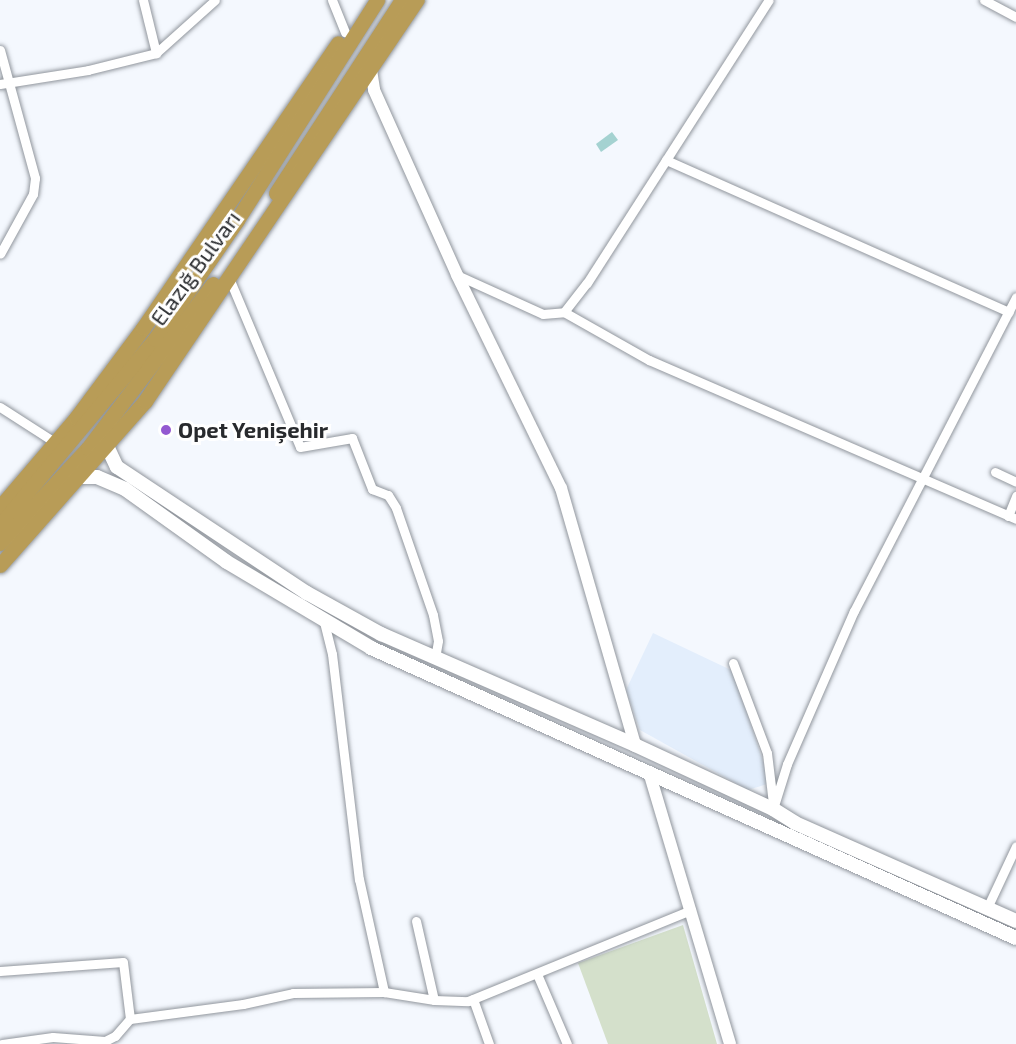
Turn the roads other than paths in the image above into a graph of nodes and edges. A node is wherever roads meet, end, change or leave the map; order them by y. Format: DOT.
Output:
graph roads {
  1 [pos="143,0"];
  2 [pos="215,0"];
  3 [pos="332,0"];
  4 [pos="366,0"];
  5 [pos="377,0"];
  6 [pos="402,0"];
  7 [pos="417,0"];
  8 [pos="769,0"];
  9 [pos="984,0"];
  10 [pos="1016,17"];
  11 [pos="345,32"];
  12 [pos="0,50"];
  13 [pos="156,53"];
  14 [pos="5,84"];
  15 [pos="366,90"];
  16 [pos="666,160"];
  17 [pos="0,254"];
  18 [pos="457,275"];
  19 [pos="229,278"];
  20 [pos="1016,297"];
  21 [pos="564,312"];
  22 [pos="1009,312"];
  23 [pos="0,407"];
  24 [pos="56,443"];
  25 [pos="107,446"];
  26 [pos="995,472"];
  27 [pos="81,477"];
  28 [pos="922,481"];
  29 [pos="1016,482"];
  30 [pos="1016,496"];
  31 [pos="0,507"];
  32 [pos="1012,518"];
  33 [pos="0,525"];
  34 [pos="0,543"];
  35 [pos="0,565"];
  36 [pos="324,622"];
  37 [pos="435,658"];
  38 [pos="733,663"];
  39 [pos="635,745"];
  40 [pos="649,772"];
  41 [pos="773,809"];
  42 [pos="1016,846"];
  43 [pos="987,908"];
  44 [pos="691,910"];
  45 [pos="416,921"];
  46 [pos="1016,921"];
  47 [pos="1016,938"];
  48 [pos="0,971"];
  49 [pos="537,974"];
  50 [pos="384,992"];
  51 [pos="473,999"];
  52 [pos="434,1000"];
  53 [pos="130,1019"];
  54 [pos="21,1043"];
  55 [pos="2,1044"];
  56 [pos="489,1044"];
  57 [pos="567,1044"];
  58 [pos="730,1044"];
  1 -- 13 [label="street"];
  2 -- 13 [label="street"];
  3 -- 11 [label="street"];
  4 -- 11 [label="highway"];
  5 -- 33 [label="highway, Elazığ Bulvarı"];
  6 -- 34 [label="highway, Elazığ Bulvarı"];
  7 -- 15 [label="highway"];
  8 -- 16 [label="street"];
  9 -- 10 [label="street"];
  11 -- 24 [label="highway"];
  12 -- 14 [label="street"];
  13 -- 14 [label="street"];
  14 -- 17 [label="street"];
  15 -- 18 [label="street"];
  15 -- 19 [label="highway"];
  16 -- 21 [label="street"];
  16 -- 22 [label="street"];
  18 -- 21 [label="street"];
  18 -- 39 [label="street"];
  19 -- 25 [label="highway"];
  19 -- 37 [label="street"];
  20 -- 22 [label="street"];
  21 -- 28 [label="street"];
  22 -- 28 [label="street"];
  23 -- 24 [label="street"];
  24 -- 31 [label="highway"];
  25 -- 27 [label="highway"];
  25 -- 37 [label="main road"];
  26 -- 29 [label="street"];
  27 -- 35 [label="highway"];
  27 -- 36 [label="main road"];
  28 -- 32 [label="street"];
  28 -- 41 [label="street"];
  30 -- 32 [label="street"];
  36 -- 40 [label="main road"];
  36 -- 50 [label="street"];
  37 -- 39 [label="main road"];
  38 -- 41 [label="street"];
  39 -- 41 [label="main road"];
  40 -- 44 [label="street"];
  40 -- 47 [label="main road"];
  41 -- 43 [label="main road"];
  42 -- 43 [label="street"];
  43 -- 46 [label="main road"];
  44 -- 49 [label="street"];
  44 -- 58 [label="street"];
  45 -- 52 [label="street"];
  48 -- 53 [label="street"];
  49 -- 51 [label="street"];
  49 -- 57 [label="street"];
  50 -- 52 [label="street"];
  50 -- 53 [label="street"];
  51 -- 52 [label="street"];
  51 -- 56 [label="street"];
  53 -- 54 [label="street"];
  54 -- 55 [label="street"];
}
